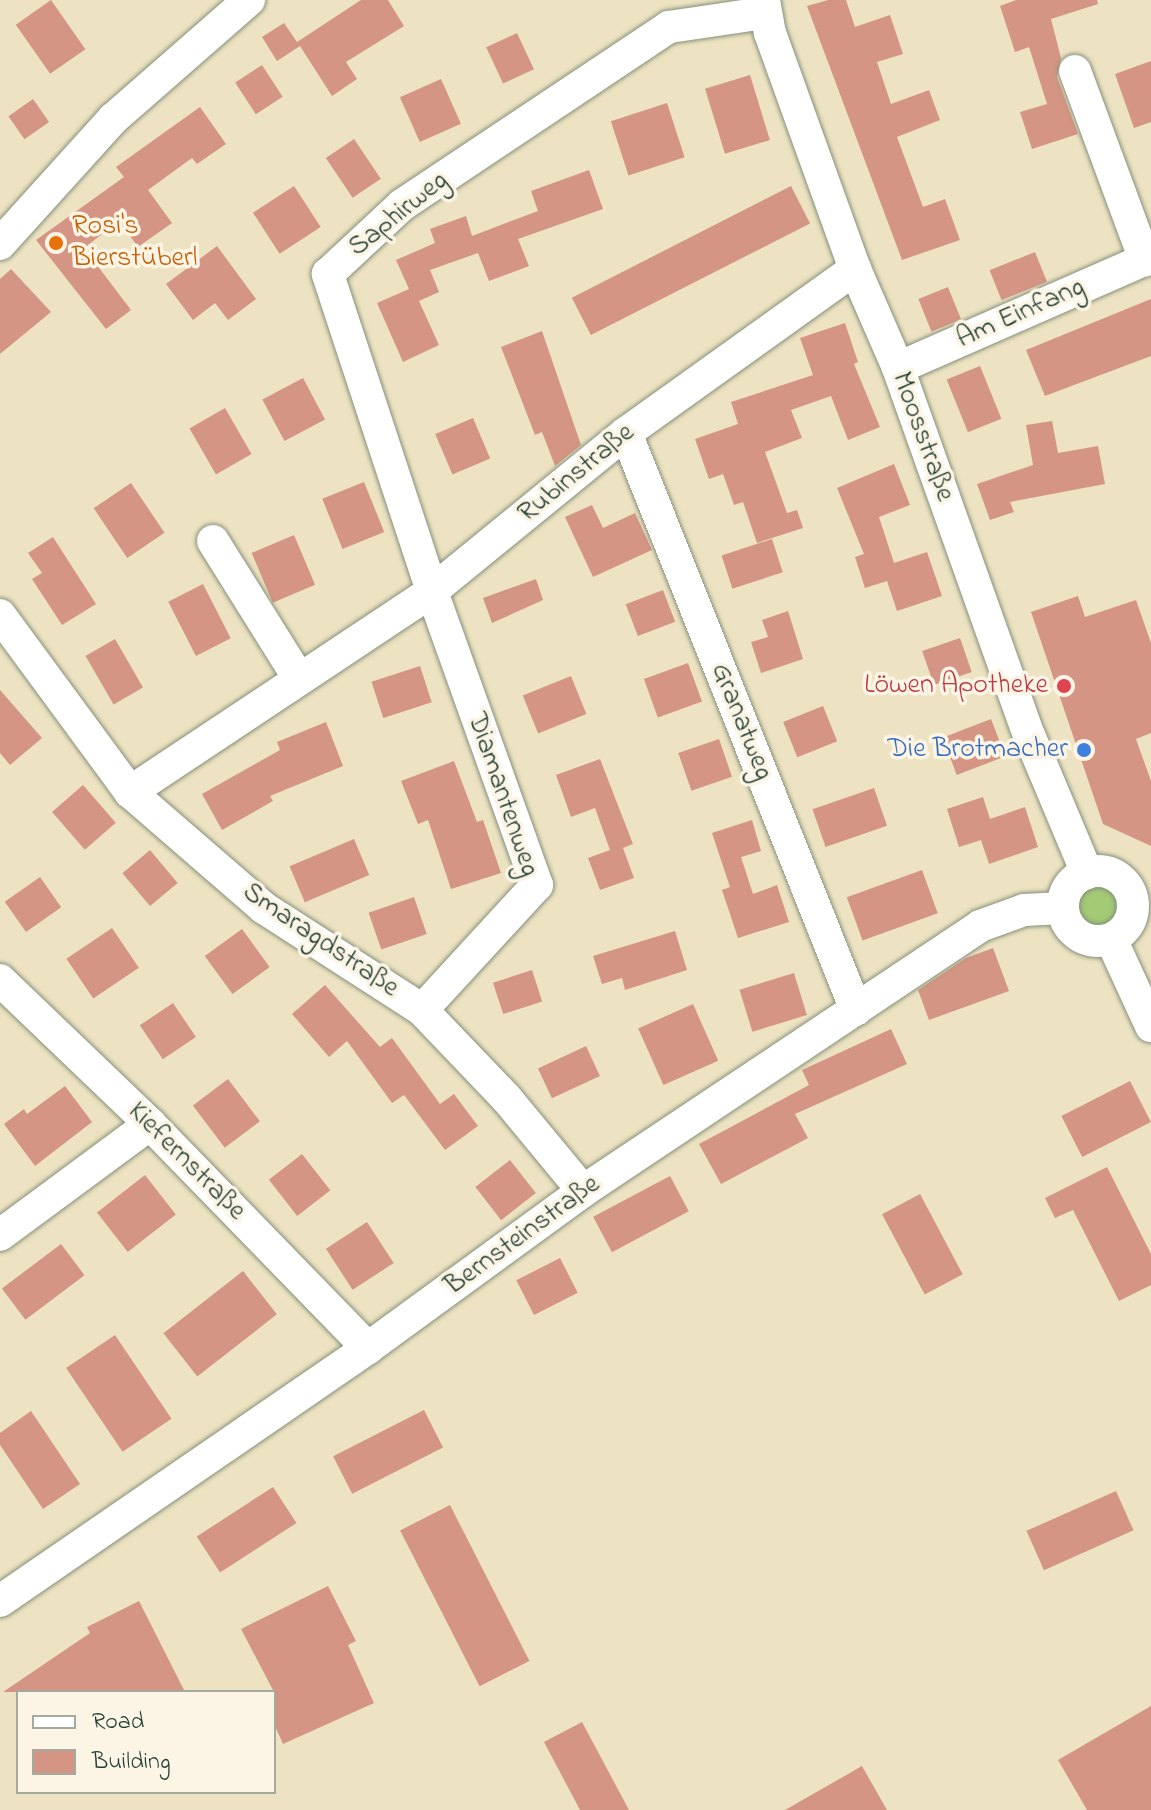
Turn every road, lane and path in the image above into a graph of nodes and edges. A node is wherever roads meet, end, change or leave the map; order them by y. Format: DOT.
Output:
graph roads {
  1 [pos="249,0"];
  2 [pos="764,6"];
  3 [pos="1075,71"];
  4 [pos="0,244"];
  5 [pos="1148,258"];
  6 [pos="855,269"];
  7 [pos="898,368"];
  8 [pos="626,433"];
  9 [pos="213,541"];
  10 [pos="432,591"];
  11 [pos="0,615"];
  12 [pos="298,677"];
  13 [pos="130,792"];
  14 [pos="1087,873"];
  15 [pos="1142,905"];
  16 [pos="1063,908"];
  17 [pos="1111,939"];
  18 [pos="0,980"];
  19 [pos="422,1010"];
  20 [pos="856,1010"];
  21 [pos="1151,1026"];
  22 [pos="150,1124"];
  23 [pos="583,1191"];
  24 [pos="0,1235"];
  25 [pos="368,1348"];
  26 [pos="0,1601"];
  1 -- 4 [label="street"];
  2 -- 6 [label="street, Moosstraße"];
  2 -- 10 [label="street, Saphirweg"];
  3 -- 5 [label="street, Am Einfang"];
  5 -- 7 [label="street, Am Einfang"];
  6 -- 7 [label="street, Moosstraße"];
  6 -- 8 [label="street, Rubinstraße"];
  7 -- 14 [label="street, Moosstraße"];
  8 -- 10 [label="street, Rubinstraße"];
  8 -- 20 [label="street, Granatweg"];
  9 -- 12 [label="street"];
  10 -- 12 [label="street, Rubinstraße"];
  10 -- 19 [label="street, Diamantenweg"];
  11 -- 13 [label="street, Smaragdstraße"];
  12 -- 13 [label="street, Rubinstraße"];
  13 -- 19 [label="street, Smaragdstraße"];
  14 -- 15 [label="street"];
  14 -- 16 [label="street"];
  15 -- 17 [label="street"];
  16 -- 17 [label="street"];
  16 -- 20 [label="street, Bernsteinstraße"];
  17 -- 21 [label="street"];
  18 -- 22 [label="street, Kiefernstraße"];
  19 -- 23 [label="street, Smaragdstraße"];
  20 -- 23 [label="street, Bernsteinstraße"];
  22 -- 24 [label="street"];
  22 -- 25 [label="street, Kiefernstraße"];
  23 -- 25 [label="street, Bernsteinstraße"];
  25 -- 26 [label="street, Bernsteinstraße"];
}
